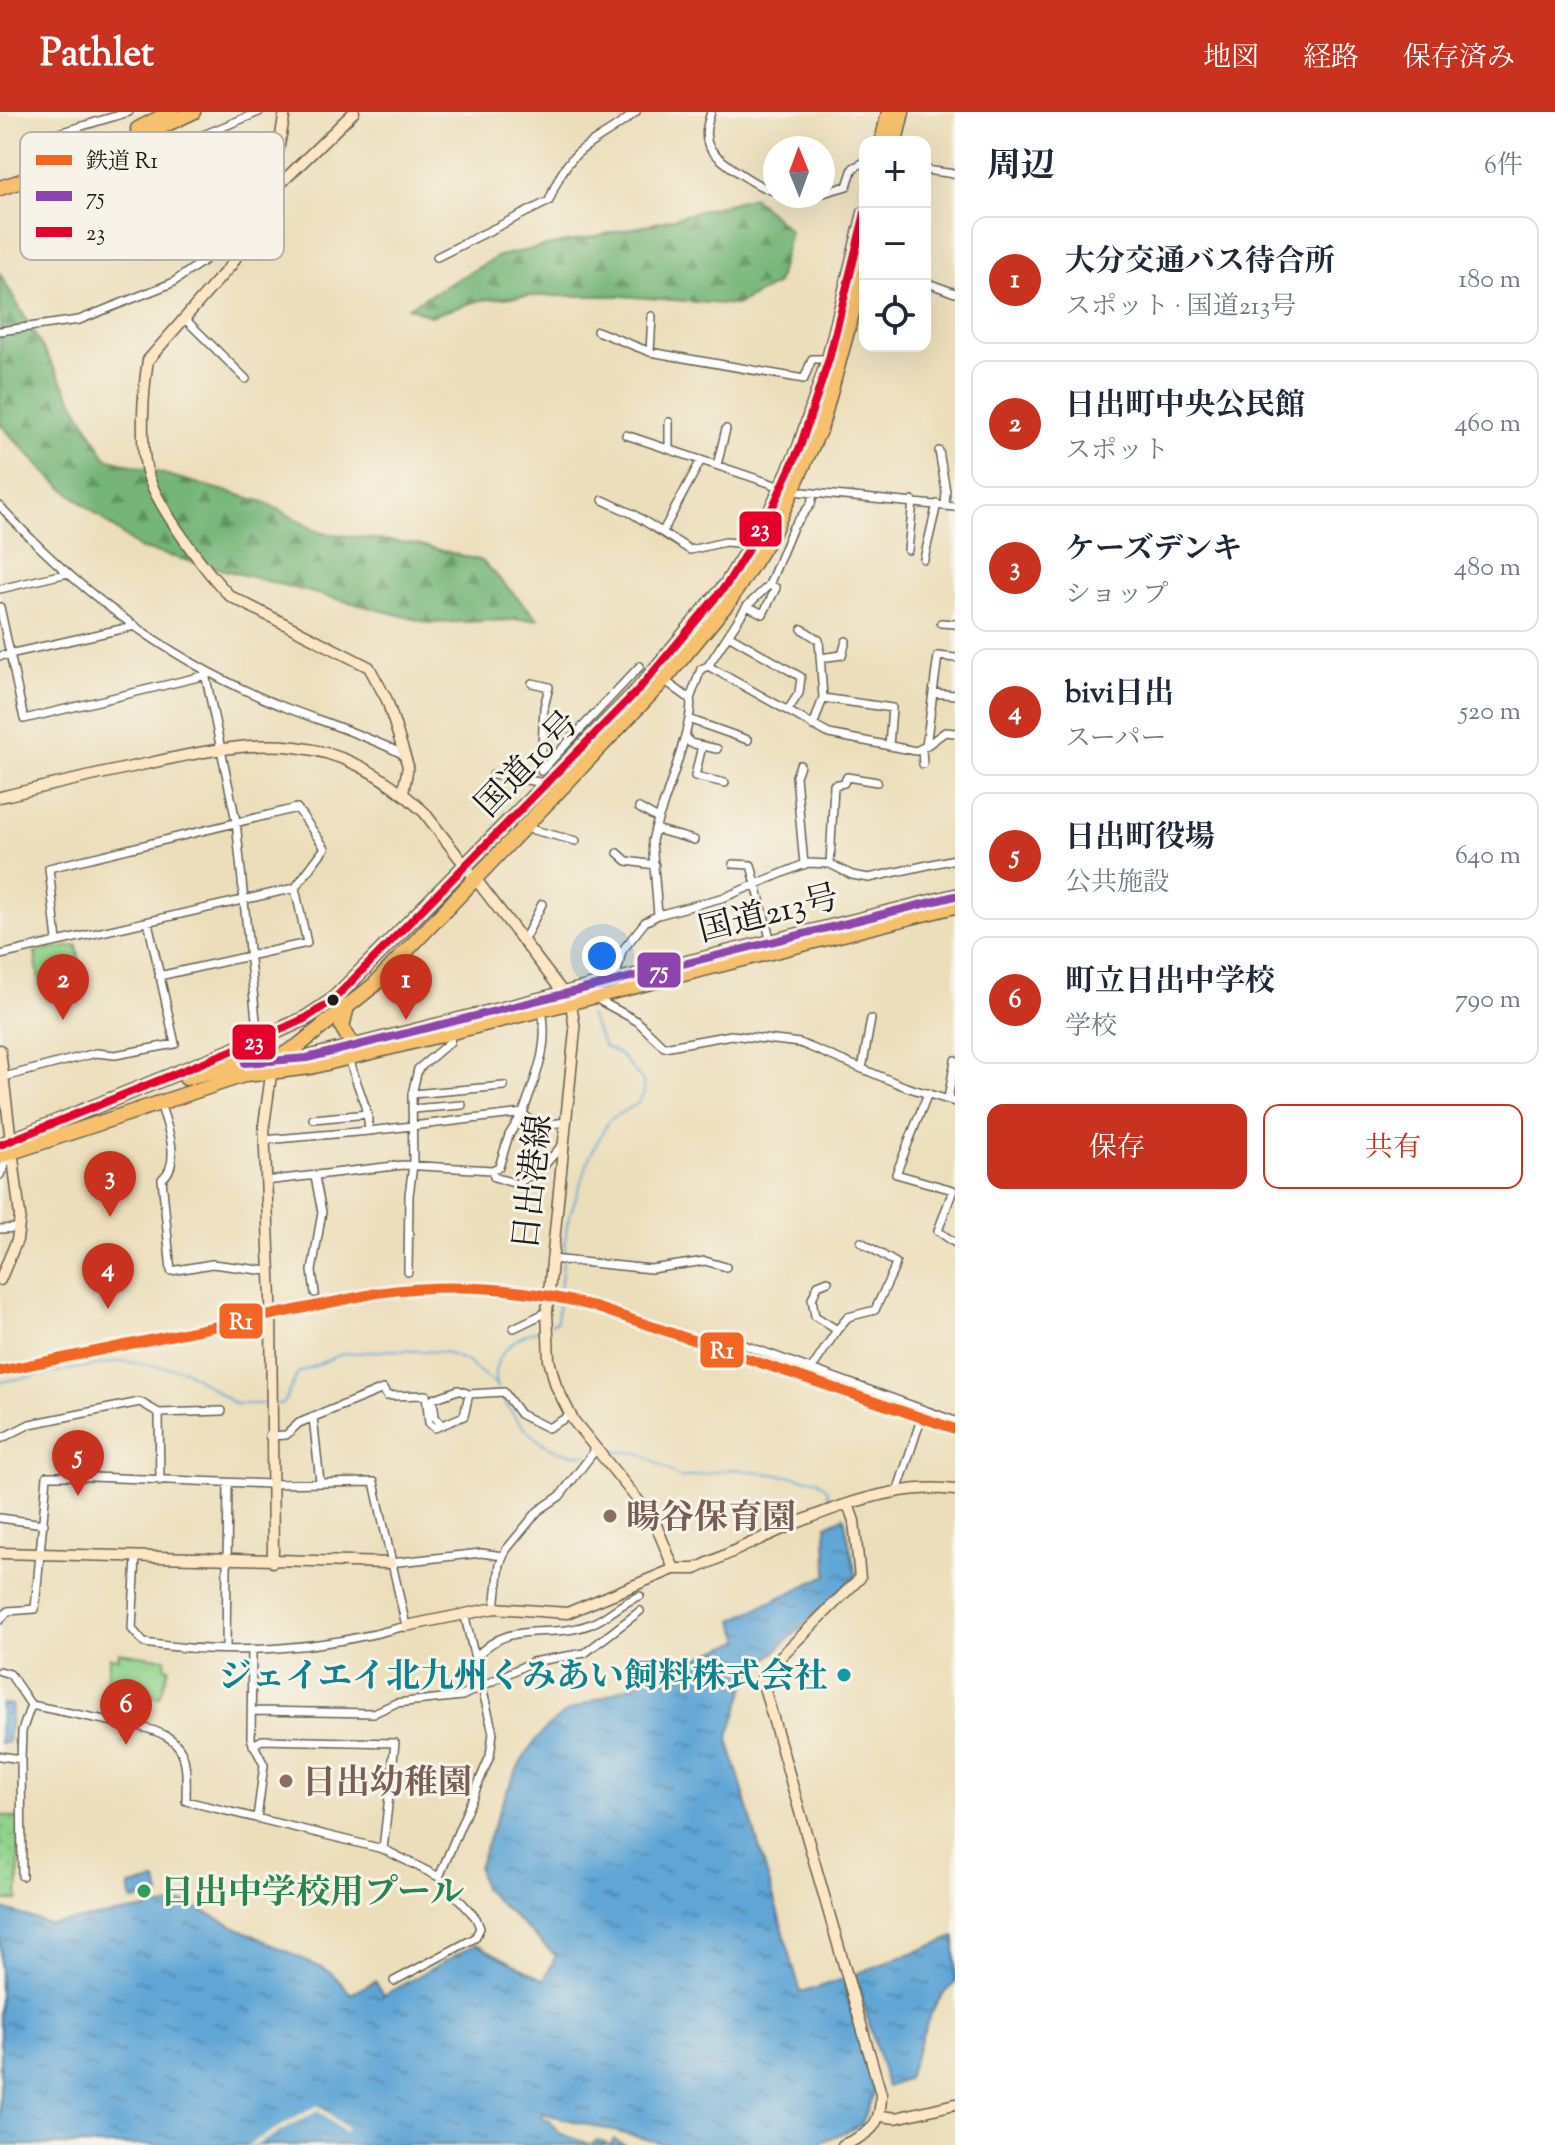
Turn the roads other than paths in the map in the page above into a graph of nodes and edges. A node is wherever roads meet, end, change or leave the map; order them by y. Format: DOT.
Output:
graph roads {
  1 [pos="129,112"];
  2 [pos="171,112"];
  3 [pos="193,112"];
  4 [pos="259,112"];
  5 [pos="285,112"];
  6 [pos="354,112"];
  7 [pos="636,112"];
  8 [pos="711,112"];
  9 [pos="889,112"];
  10 [pos="902,112"];
  11 [pos="72,132"];
  12 [pos="127,132"];
  13 [pos="150,132"];
  14 [pos="210,132"];
  15 [pos="282,132"];
  16 [pos="883,136"];
  17 [pos="896,136"];
  18 [pos="859,165"];
  19 [pos="931,171"];
  20 [pos="955,174"];
  21 [pos="20,175"];
  22 [pos="20,181"];
  23 [pos="0,182"];
  24 [pos="284,184"];
  25 [pos="763,187"];
  26 [pos="0,188"];
  27 [pos="835,190"];
  28 [pos="859,237"];
  29 [pos="437,257"];
  30 [pos="205,260"];
  31 [pos="234,260"];
  32 [pos="931,284"];
  33 [pos="955,293"];
  34 [pos="859,313"];
  35 [pos="652,316"];
  36 [pos="184,318"];
  37 [pos="0,331"];
  38 [pos="597,331"];
  39 [pos="650,352"];
  40 [pos="829,359"];
  41 [pos="246,379"];
  42 [pos="669,422"];
  43 [pos="726,429"];
  44 [pos="626,435"];
  45 [pos="669,449"];
  46 [pos="939,451"];
  47 [pos="701,460"];
  48 [pos="717,465"];
  49 [pos="788,490"];
  50 [pos="813,494"];
  51 [pos="603,500"];
  52 [pos="913,501"];
  53 [pos="941,505"];
  54 [pos="0,506"];
  55 [pos="955,507"];
  56 [pos="11,519"];
  57 [pos="0,521"];
  58 [pos="663,531"];
  59 [pos="752,545"];
  60 [pos="908,550"];
  61 [pos="924,559"];
  62 [pos="68,573"];
  63 [pos="769,585"];
  64 [pos="0,589"];
  65 [pos="747,606"];
  66 [pos="0,607"];
  67 [pos="941,623"];
  68 [pos="955,624"];
  69 [pos="135,626"];
  70 [pos="802,629"];
  71 [pos="730,636"];
  72 [pos="846,641"];
  73 [pos="10,654"];
  74 [pos="0,656"];
  75 [pos="820,658"];
  76 [pos="955,658"];
  77 [pos="640,666"];
  78 [pos="708,666"];
  79 [pos="207,675"];
  80 [pos="664,680"];
  81 [pos="532,683"];
  82 [pos="933,693"];
  83 [pos="955,695"];
  84 [pos="823,698"];
  85 [pos="690,699"];
  86 [pos="788,710"];
  87 [pos="691,720"];
  88 [pos="813,726"];
  89 [pos="955,733"];
  90 [pos="687,738"];
  91 [pos="748,740"];
  92 [pos="702,746"];
  93 [pos="889,746"];
  94 [pos="221,747"];
  95 [pos="924,748"];
  96 [pos="717,749"];
  97 [pos="402,754"];
  98 [pos="923,764"];
  99 [pos="800,765"];
  100 [pos="684,773"];
  101 [pos="493,775"];
  102 [pos="695,776"];
  103 [pos="543,778"];
  104 [pos="877,782"];
  105 [pos="725,783"];
  106 [pos="403,793"];
  107 [pos="0,797"];
  108 [pos="639,808"];
  109 [pos="658,819"];
  110 [pos="236,821"];
  111 [pos="524,827"];
  112 [pos="655,829"];
  113 [pos="694,840"];
  114 [pos="576,841"];
  115 [pos="618,853"];
  116 [pos="955,859"];
  117 [pos="733,864"];
  118 [pos="830,864"];
  119 [pos="655,865"];
  120 [pos="804,865"];
  121 [pos="470,872"];
  122 [pos="759,885"];
  123 [pos="295,888"];
  124 [pos="955,896"];
  125 [pos="242,902"];
  126 [pos="542,904"];
  127 [pos="955,906"];
  128 [pos="658,915"];
  129 [pos="148,922"];
  130 [pos="524,940"];
  131 [pos="57,941"];
  132 [pos="771,942"];
  133 [pos="0,955"];
  134 [pos="249,955"];
  135 [pos="159,976"];
  136 [pos="616,986"];
  137 [pos="593,997"];
  138 [pos="569,998"];
  139 [pos="346,1010"];
  140 [pos="542,1010"];
  141 [pos="871,1019"];
  142 [pos="452,1032"];
  143 [pos="258,1040"];
  144 [pos="0,1050"];
  145 [pos="351,1052"];
  146 [pos="955,1060"];
  147 [pos="272,1068"];
  148 [pos="862,1069"];
  149 [pos="4,1077"];
  150 [pos="504,1086"];
  151 [pos="928,1093"];
  152 [pos="412,1094"];
  153 [pos="129,1095"];
  154 [pos="951,1100"];
  155 [pos="159,1101"];
  156 [pos="462,1105"];
  157 [pos="412,1109"];
  158 [pos="523,1113"];
  159 [pos="368,1114"];
  160 [pos="313,1119"];
  161 [pos="566,1122"];
  162 [pos="411,1127"];
  163 [pos="369,1131"];
  164 [pos="264,1140"];
  165 [pos="564,1143"];
  166 [pos="5,1148"];
  167 [pos="413,1165"];
  168 [pos="492,1170"];
  169 [pos="0,1175"];
  170 [pos="315,1177"];
  171 [pos="265,1181"];
  172 [pos="19,1228"];
  173 [pos="0,1229"];
  174 [pos="861,1242"];
  175 [pos="955,1243"];
  176 [pos="551,1259"];
  177 [pos="726,1267"];
  178 [pos="268,1271"];
  179 [pos="408,1272"];
  180 [pos="0,1280"];
  181 [pos="828,1281"];
  182 [pos="315,1293"];
  183 [pos="547,1312"];
  184 [pos="514,1328"];
  185 [pos="837,1330"];
  186 [pos="717,1335"];
  187 [pos="811,1370"];
  188 [pos="469,1394"];
  189 [pos="924,1410"];
  190 [pos="222,1411"];
  191 [pos="159,1413"];
  192 [pos="571,1415"];
  193 [pos="313,1417"];
  194 [pos="955,1421"];
  195 [pos="440,1423"];
  196 [pos="269,1436"];
  197 [pos="0,1439"];
  198 [pos="597,1450"];
  199 [pos="160,1481"];
  200 [pos="320,1482"];
  201 [pos="228,1483"];
  202 [pos="270,1484"];
  203 [pos="898,1489"];
  204 [pos="955,1490"];
  205 [pos="848,1504"];
  206 [pos="0,1518"];
  207 [pos="44,1524"];
  208 [pos="0,1553"];
  209 [pos="42,1555"];
  210 [pos="503,1556"];
  211 [pos="136,1558"];
  212 [pos="226,1561"];
  213 [pos="273,1562"];
  214 [pos="390,1563"];
  215 [pos="674,1569"];
  216 [pos="640,1596"];
  217 [pos="495,1608"];
  218 [pos="640,1611"];
  219 [pos="464,1613"];
  220 [pos="0,1620"];
  221 [pos="406,1626"];
  222 [pos="226,1649"];
  223 [pos="252,1649"];
  224 [pos="475,1658"];
  225 [pos="0,1671"];
  226 [pos="483,1689"];
  227 [pos="31,1705"];
  228 [pos="253,1711"];
  229 [pos="253,1745"];
  230 [pos="0,1756"];
  231 [pos="21,1759"];
  232 [pos="257,1818"];
  233 [pos="383,1849"];
  234 [pos="22,1876"];
  235 [pos="439,1877"];
  236 [pos="394,1981"];
  237 [pos="955,2104"];
  238 [pos="881,2116"];
  239 [pos="843,2145"];
  1 -- 11 [label="street"];
  2 -- 12 [label="highway"];
  3 -- 13 [label="highway"];
  4 -- 14 [label="street, bridge"];
  5 -- 15 [label="street"];
  6 -- 24 [label="street"];
  7 -- 29 [label="street"];
  8 -- 25 [label="street"];
  9 -- 16 [label="highway"];
  10 -- 17 [label="highway"];
  18 -- 27 [label="street"];
  19 -- 20 [label="street"];
  21 -- 23 [label="highway"];
  22 -- 26 [label="highway"];
  28 -- 40 [label="highway, 国道10号"];
  30 -- 37 [label="street"];
  31 -- 36 [label="street"];
  32 -- 33 [label="street"];
  34 -- 49 [label="highway, 国道10号"];
  35 -- 39 [label="street"];
  36 -- 41 [label="street"];
  36 -- 97 [label="street"];
  38 -- 39 [label="street"];
  39 -- 40 [label="street"];
  40 -- 49 [label="highway, 国道10号"];
  42 -- 45 [label="street"];
  43 -- 48 [label="street"];
  44 -- 45 [label="street"];
  45 -- 47 [label="street"];
  46 -- 53 [label="street"];
  47 -- 48 [label="street"];
  47 -- 58 [label="street"];
  48 -- 49 [label="street"];
  49 -- 50 [label="street"];
  49 -- 59 [label="highway, 国道10号"];
  49 -- 80 [label="highway, 国道10号"];
  50 -- 52 [label="street"];
  50 -- 63 [label="street"];
  51 -- 58 [label="street"];
  52 -- 53 [label="street"];
  52 -- 60 [label="street"];
  53 -- 55 [label="street"];
  53 -- 61 [label="street"];
  54 -- 56 [label="street"];
  56 -- 57 [label="street"];
  56 -- 62 [label="street"];
  58 -- 59 [label="street"];
  59 -- 103 [label="highway, 国道10号"];
  62 -- 64 [label="street"];
  62 -- 69 [label="street"];
  63 -- 65 [label="street"];
  63 -- 65 [label="street"];
  65 -- 71 [label="street"];
  66 -- 73 [label="street"];
  67 -- 68 [label="street"];
  69 -- 73 [label="street"];
  69 -- 79 [label="street"];
  70 -- 75 [label="street"];
  71 -- 78 [label="street"];
  71 -- 86 [label="street"];
  72 -- 75 [label="street"];
  73 -- 74 [label="street"];
  73 -- 79 [label="street"];
  75 -- 84 [label="street"];
  76 -- 82 [label="street"];
  77 -- 103 [label="street"];
  78 -- 85 [label="street"];
  78 -- 86 [label="street"];
  79 -- 94 [label="street"];
  79 -- 97 [label="street"];
  80 -- 85 [label="street"];
  80 -- 111 [label="highway, 国道10号"];
  81 -- 103 [label="street"];
  82 -- 83 [label="street"];
  82 -- 95 [label="street"];
  84 -- 88 [label="street"];
  84 -- 93 [label="street"];
  85 -- 87 [label="street"];
  86 -- 88 [label="street"];
  87 -- 90 [label="street"];
  87 -- 91 [label="street"];
  88 -- 93 [label="street"];
  89 -- 95 [label="street"];
  90 -- 92 [label="street"];
  90 -- 109 [label="street"];
  92 -- 96 [label="street"];
  92 -- 102 [label="street"];
  93 -- 95 [label="street"];
  94 -- 106 [label="street"];
  94 -- 107 [label="street"];
  94 -- 110 [label="street"];
  95 -- 98 [label="street"];
  97 -- 106 [label="street"];
  99 -- 120 [label="street"];
  100 -- 102 [label="street"];
  101 -- 103 [label="street"];
  102 -- 105 [label="street"];
  103 -- 121 [label="highway, 国道10号"];
  104 -- 118 [label="street"];
  106 -- 121 [label="street"];
  108 -- 109 [label="street"];
  109 -- 112 [label="street"];
  110 -- 123 [label="street"];
  110 -- 125 [label="street"];
  110 -- 131 [label="street"];
  111 -- 114 [label="street"];
  111 -- 121 [label="highway, 国道10号"];
  112 -- 113 [label="street"];
  112 -- 119 [label="street"];
  115 -- 119 [label="street"];
  116 -- 118 [label="street"];
  117 -- 122 [label="street"];
  118 -- 120 [label="street"];
  119 -- 128 [label="street"];
  120 -- 122 [label="street"];
  121 -- 130 [label="street"];
  121 -- 139 [label="highway, 国道10号"];
  121 -- 143 [label="highway, 国道10号"];
  122 -- 128 [label="street"];
  122 -- 132 [label="street"];
  123 -- 125 [label="street"];
  123 -- 134 [label="street"];
  124 -- 132 [label="highway, 国道213号"];
  125 -- 129 [label="street"];
  125 -- 134 [label="street"];
  126 -- 130 [label="street"];
  127 -- 136 [label="highway, 国道213号"];
  128 -- 136 [label="street"];
  129 -- 131 [label="street"];
  129 -- 135 [label="street"];
  130 -- 138 [label="street"];
  131 -- 133 [label="street"];
  132 -- 136 [label="highway, 国道213号"];
  134 -- 135 [label="street"];
  134 -- 143 [label="street"];
  135 -- 149 [label="street"];
  136 -- 137 [label="highway, 国道213号"];
  136 -- 138 [label="highway, 国道213号"];
  137 -- 138 [label="highway, 国道213号"];
  137 -- 148 [label="street"];
  138 -- 140 [label="highway, 国道213号"];
  138 -- 145 [label="highway, 国道213号"];
  138 -- 161 [label="street, 日出港線"];
  139 -- 145 [label="highway"];
  139 -- 147 [label="highway, 国道10号"];
  140 -- 142 [label="highway, 国道213号"];
  140 -- 158 [label="street"];
  141 -- 148 [label="street"];
  142 -- 145 [label="highway, 国道213号"];
  142 -- 152 [label="street"];
  143 -- 147 [label="street"];
  143 -- 153 [label="highway, 国道10号"];
  144 -- 149 [label="street"];
  145 -- 147 [label="highway, 国道213号"];
  145 -- 159 [label="street"];
  146 -- 154 [label="street"];
  147 -- 153 [label="highway, 国道213号"];
  147 -- 155 [label="highway, 国道10号"];
  147 -- 164 [label="street"];
  148 -- 151 [label="street"];
  149 -- 166 [label="street"];
  150 -- 152 [label="street"];
  151 -- 154 [label="street"];
  151 -- 175 [label="street"];
  152 -- 157 [label="street"];
  153 -- 166 [label="highway, 国道10号"];
  155 -- 166 [label="highway, 国道10号"];
  155 -- 178 [label="street"];
  156 -- 157 [label="street"];
  157 -- 162 [label="street"];
  158 -- 161 [label="street"];
  158 -- 162 [label="street"];
  158 -- 168 [label="street"];
  159 -- 160 [label="street"];
  159 -- 163 [label="street"];
  161 -- 165 [label="street, 日出港線"];
  162 -- 163 [label="street"];
  162 -- 167 [label="street"];
  163 -- 164 [label="street"];
  164 -- 171 [label="street"];
  165 -- 168 [label="street"];
  165 -- 176 [label="street, 日出港線"];
  166 -- 169 [label="street"];
  166 -- 172 [label="street"];
  167 -- 168 [label="street"];
  167 -- 170 [label="street"];
  167 -- 179 [label="street"];
  170 -- 171 [label="street"];
  170 -- 182 [label="street"];
  171 -- 178 [label="street"];
  172 -- 173 [label="street"];
  172 -- 180 [label="street"];
  174 -- 185 [label="street"];
  176 -- 177 [label="street"];
  176 -- 183 [label="street, 日出港線"];
  178 -- 196 [label="street"];
  181 -- 185 [label="street"];
  183 -- 184 [label="street"];
  183 -- 192 [label="street, 日出港線"];
  185 -- 187 [label="street"];
  186 -- 187 [label="street"];
  187 -- 189 [label="street"];
  188 -- 192 [label="street"];
  188 -- 193 [label="street"];
  188 -- 195 [label="street"];
  189 -- 194 [label="street"];
  189 -- 203 [label="street"];
  190 -- 191 [label="street"];
  191 -- 197 [label="street"];
  191 -- 199 [label="street"];
  192 -- 198 [label="street, 日出港線"];
  193 -- 196 [label="street"];
  193 -- 200 [label="street"];
  196 -- 202 [label="street"];
  198 -- 210 [label="street"];
  198 -- 215 [label="street, 日出港線"];
  199 -- 201 [label="street"];
  199 -- 207 [label="street"];
  200 -- 202 [label="street"];
  200 -- 214 [label="street"];
  201 -- 202 [label="street"];
  201 -- 212 [label="street"];
  202 -- 213 [label="street"];
  203 -- 204 [label="street"];
  203 -- 205 [label="street"];
  205 -- 215 [label="street"];
  205 -- 238 [label="street"];
  206 -- 207 [label="street"];
  207 -- 209 [label="street"];
  208 -- 209 [label="street"];
  209 -- 211 [label="street"];
  209 -- 220 [label="street"];
  210 -- 214 [label="street"];
  210 -- 217 [label="street"];
  211 -- 212 [label="street"];
  211 -- 222 [label="street"];
  212 -- 213 [label="street"];
  212 -- 222 [label="street"];
  213 -- 214 [label="street"];
  214 -- 221 [label="street"];
  215 -- 217 [label="street"];
  216 -- 224 [label="street"];
  217 -- 219 [label="street"];
  218 -- 226 [label="street"];
  219 -- 221 [label="street"];
  219 -- 224 [label="street"];
  221 -- 223 [label="street"];
  222 -- 223 [label="street"];
  223 -- 228 [label="street"];
  224 -- 226 [label="street"];
  225 -- 227 [label="street"];
  226 -- 228 [label="street"];
  226 -- 235 [label="street"];
  227 -- 231 [label="street"];
  227 -- 232 [label="street"];
  228 -- 229 [label="street"];
  229 -- 232 [label="street"];
  229 -- 233 [label="street"];
  230 -- 231 [label="street"];
  231 -- 234 [label="street"];
  232 -- 233 [label="street"];
  233 -- 235 [label="street"];
  235 -- 236 [label="street"];
  237 -- 238 [label="street"];
  238 -- 239 [label="street"];
}
